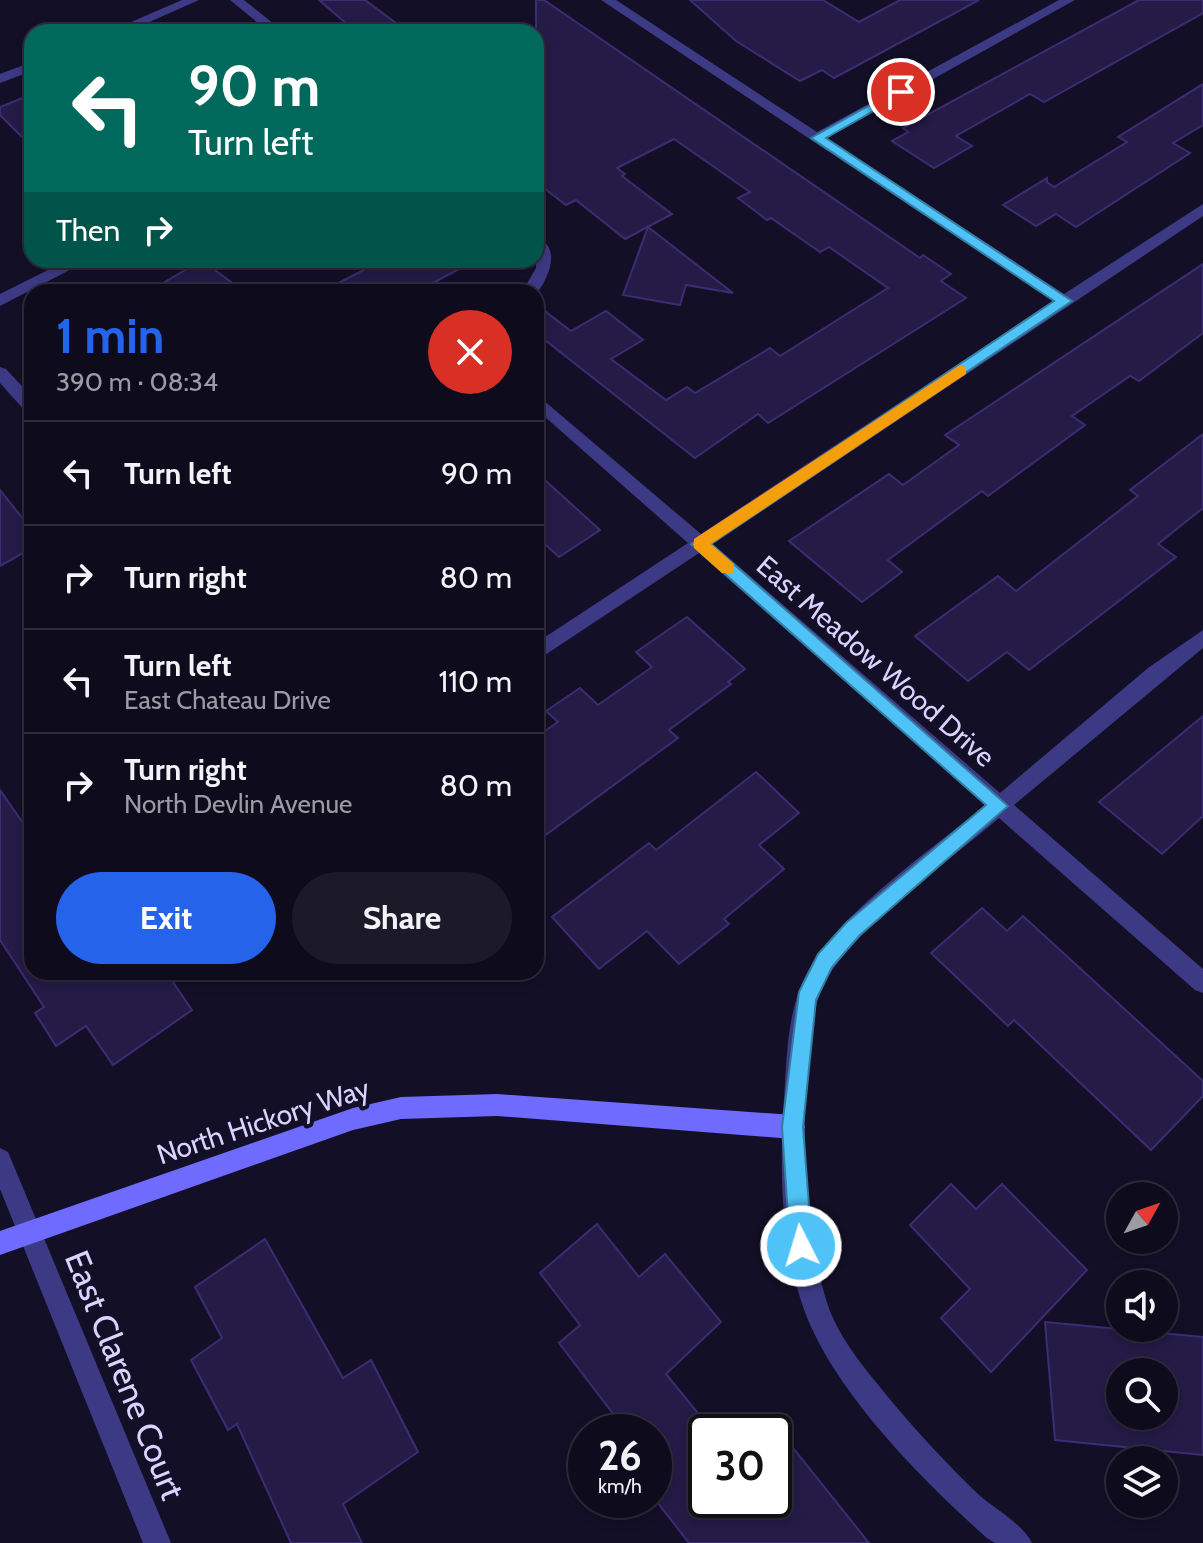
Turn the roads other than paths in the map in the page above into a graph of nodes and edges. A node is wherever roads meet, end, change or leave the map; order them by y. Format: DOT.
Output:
graph roads {
  1 [pos="193,0"];
  2 [pos="236,0"];
  3 [pos="1069,0"];
  4 [pos="617,2"];
  5 [pos="134,24"];
  6 [pos="267,24"];
  7 [pos="24,69"];
  8 [pos="0,79"];
  9 [pos="817,138"];
  10 [pos="1203,209"];
  11 [pos="544,257"];
  12 [pos="65,268"];
  13 [pos="34,284"];
  14 [pos="535,284"];
  15 [pos="24,289"];
  16 [pos="0,301"];
  17 [pos="1064,301"];
  18 [pos="0,373"];
  19 [pos="24,399"];
  20 [pos="544,407"];
  21 [pos="700,544"];
  22 [pos="1203,638"];
  23 [pos="544,648"];
  24 [pos="999,806"];
  25 [pos="1203,983"];
  26 [pos="793,1127"];
  27 [pos="0,1160"];
  28 [pos="30,1232"];
  29 [pos="0,1243"];
  30 [pos="157,1543"];
  31 [pos="1018,1543"];
  1 -- 5 [label="street"];
  2 -- 6 [label="street"];
  3 -- 9 [label="street"];
  4 -- 9 [label="street"];
  7 -- 8 [label="street"];
  9 -- 17 [label="street"];
  10 -- 17 [label="street"];
  11 -- 14 [label="street"];
  12 -- 13 [label="street"];
  15 -- 16 [label="street"];
  17 -- 21 [label="street"];
  18 -- 19 [label="street"];
  20 -- 21 [label="street, East Meadow Wood Drive"];
  21 -- 23 [label="street"];
  21 -- 24 [label="street, East Meadow Wood Drive"];
  22 -- 24 [label="street"];
  24 -- 25 [label="street, East Meadow Wood Drive"];
  24 -- 26 [label="street"];
  26 -- 28 [label="street, North Hickory Way"];
  26 -- 31 [label="street"];
  27 -- 28 [label="street, East Clarene Court"];
  28 -- 29 [label="street, North Hickory Way"];
  28 -- 30 [label="street, East Clarene Court"];
}
